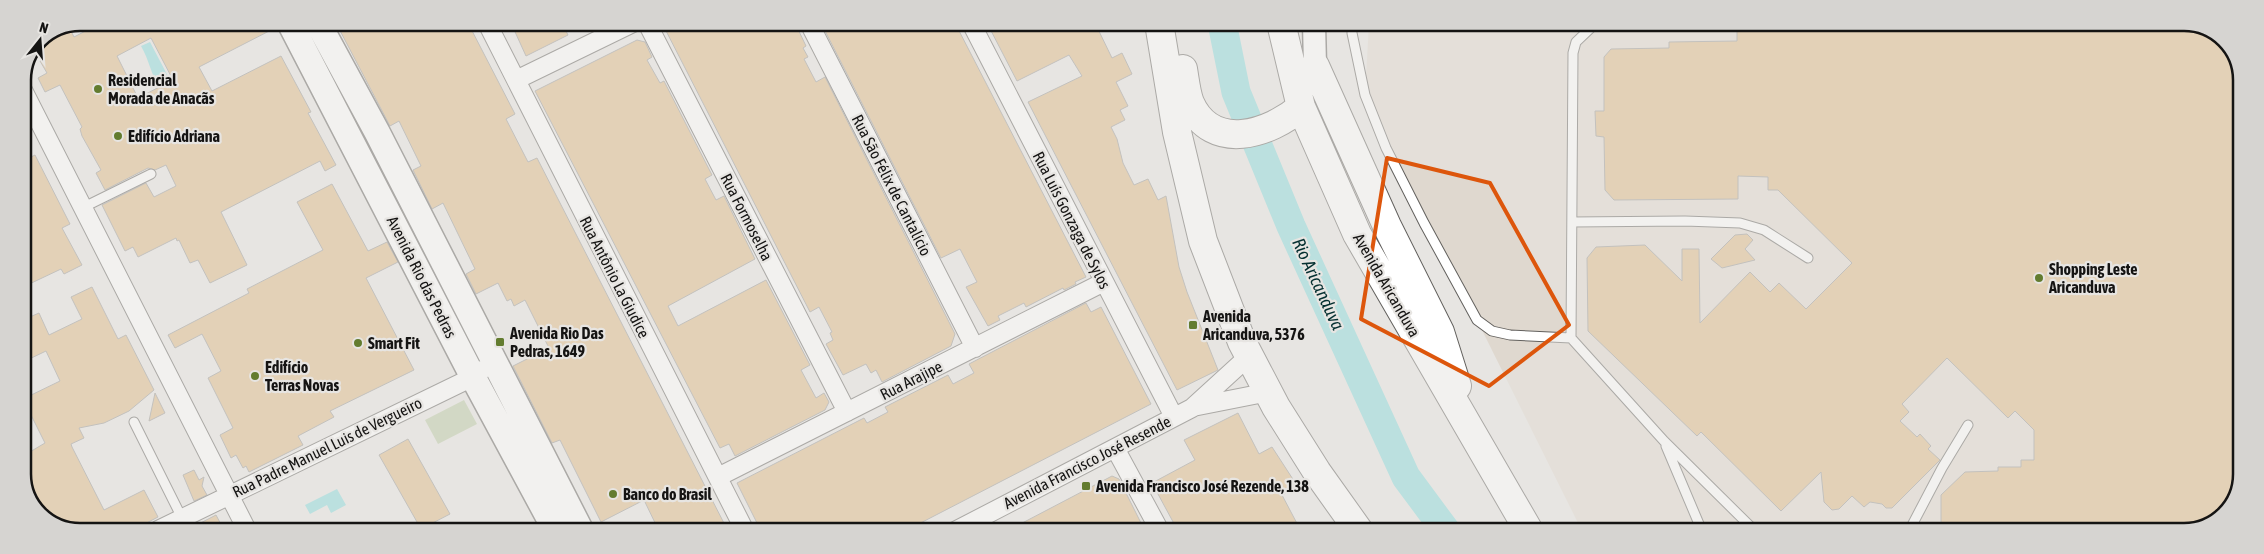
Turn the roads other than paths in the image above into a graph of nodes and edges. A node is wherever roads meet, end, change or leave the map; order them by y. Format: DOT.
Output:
graph roads {
  1 [pos="294,31"];
  2 [pos="322,31"];
  3 [pos="491,31"];
  4 [pos="617,31"];
  5 [pos="651,31"];
  6 [pos="813,31"];
  7 [pos="975,31"];
  8 [pos="1160,31"];
  9 [pos="1178,31"];
  10 [pos="1281,31"];
  11 [pos="1314,31"];
  12 [pos="1352,31"];
  13 [pos="1588,31"];
  14 [pos="1315,66"];
  15 [pos="516,80"];
  16 [pos="31,108"];
  17 [pos="1295,112"];
  18 [pos="151,174"];
  19 [pos="82,208"];
  20 [pos="1572,222"];
  21 [pos="1808,258"];
  22 [pos="1104,282"];
  23 [pos="1571,338"];
  24 [pos="975,348"];
  25 [pos="1249,356"];
  26 [pos="494,361"];
  27 [pos="474,376"];
  28 [pos="1269,392"];
  29 [pos="1192,408"];
  30 [pos="847,412"];
  31 [pos="1462,414"];
  32 [pos="1174,417"];
  33 [pos="134,422"];
  34 [pos="1968,425"];
  35 [pos="1664,441"];
  36 [pos="1116,448"];
  37 [pos="718,477"];
  38 [pos="229,495"];
  39 [pos="182,518"];
  40 [pos="172,523"];
  41 [pos="243,523"];
  42 [pos="545,523"];
  43 [pos="578,523"];
  44 [pos="741,523"];
  45 [pos="970,523"];
  46 [pos="1156,523"];
  47 [pos="1353,523"];
  48 [pos="1524,523"];
  49 [pos="1699,523"];
  50 [pos="1747,523"];
  51 [pos="1913,523"];
  1 -- 27 [label="main road, Avenida Rio das Pedras"];
  2 -- 26 [label="main road, Avenida Rio das Pedras"];
  3 -- 15 [label="street, Rua Antônio La Giudice"];
  4 -- 15 [label="street"];
  5 -- 30 [label="street, Rua Formoselha"];
  6 -- 24 [label="street, Rua São Félix de Cantalício"];
  7 -- 22 [label="street, Rua Luís Gonzaga de Sylos"];
  8 -- 25 [label="highway"];
  9 -- 17 [label="highway"];
  10 -- 17 [label="highway, Avenida Aricanduva"];
  11 -- 14 [label="street"];
  12 -- 23 [label="lane"];
  13 -- 20 [label="lane"];
  14 -- 17 [label="street"];
  14 -- 31 [label="highway"];
  15 -- 37 [label="street, Rua Antônio La Giudice"];
  16 -- 19 [label="street"];
  17 -- 31 [label="highway, Avenida Aricanduva"];
  18 -- 19 [label="lane"];
  19 -- 38 [label="street"];
  20 -- 21 [label="lane"];
  20 -- 23 [label="lane"];
  22 -- 24 [label="street, Rua Arajipe"];
  22 -- 32 [label="street, Rua Luís Gonzaga de Sylos"];
  23 -- 35 [label="lane"];
  24 -- 30 [label="street, Rua Arajipe"];
  25 -- 28 [label="highway"];
  25 -- 29 [label="street, Avenida Francisco José Resende"];
  26 -- 27 [label="street, Rua Padre Manuel Luis de Vergueiro"];
  26 -- 43 [label="main road, Avenida Rio das Pedras"];
  27 -- 38 [label="street, Rua Padre Manuel Luis de Vergueiro"];
  27 -- 42 [label="main road, Avenida Rio das Pedras"];
  28 -- 29 [label="street, Avenida Francisco José Resende"];
  28 -- 47 [label="highway"];
  29 -- 32 [label="street, Avenida Francisco José Resende"];
  30 -- 37 [label="street, Rua Arajipe"];
  31 -- 48 [label="highway, Avenida Aricanduva"];
  32 -- 36 [label="street, Avenida Francisco José Resende"];
  33 -- 39 [label="lane"];
  34 -- 51 [label="lane"];
  35 -- 49 [label="lane"];
  35 -- 50 [label="lane"];
  36 -- 45 [label="street, Avenida Francisco José Resende"];
  36 -- 46 [label="street"];
  37 -- 44 [label="street, Rua Antônio La Giudice"];
  38 -- 39 [label="street, Rua Padre Manuel Luis de Vergueiro"];
  38 -- 41 [label="street"];
  39 -- 40 [label="street, Rua Padre Manuel Luis de Vergueiro"];
}
